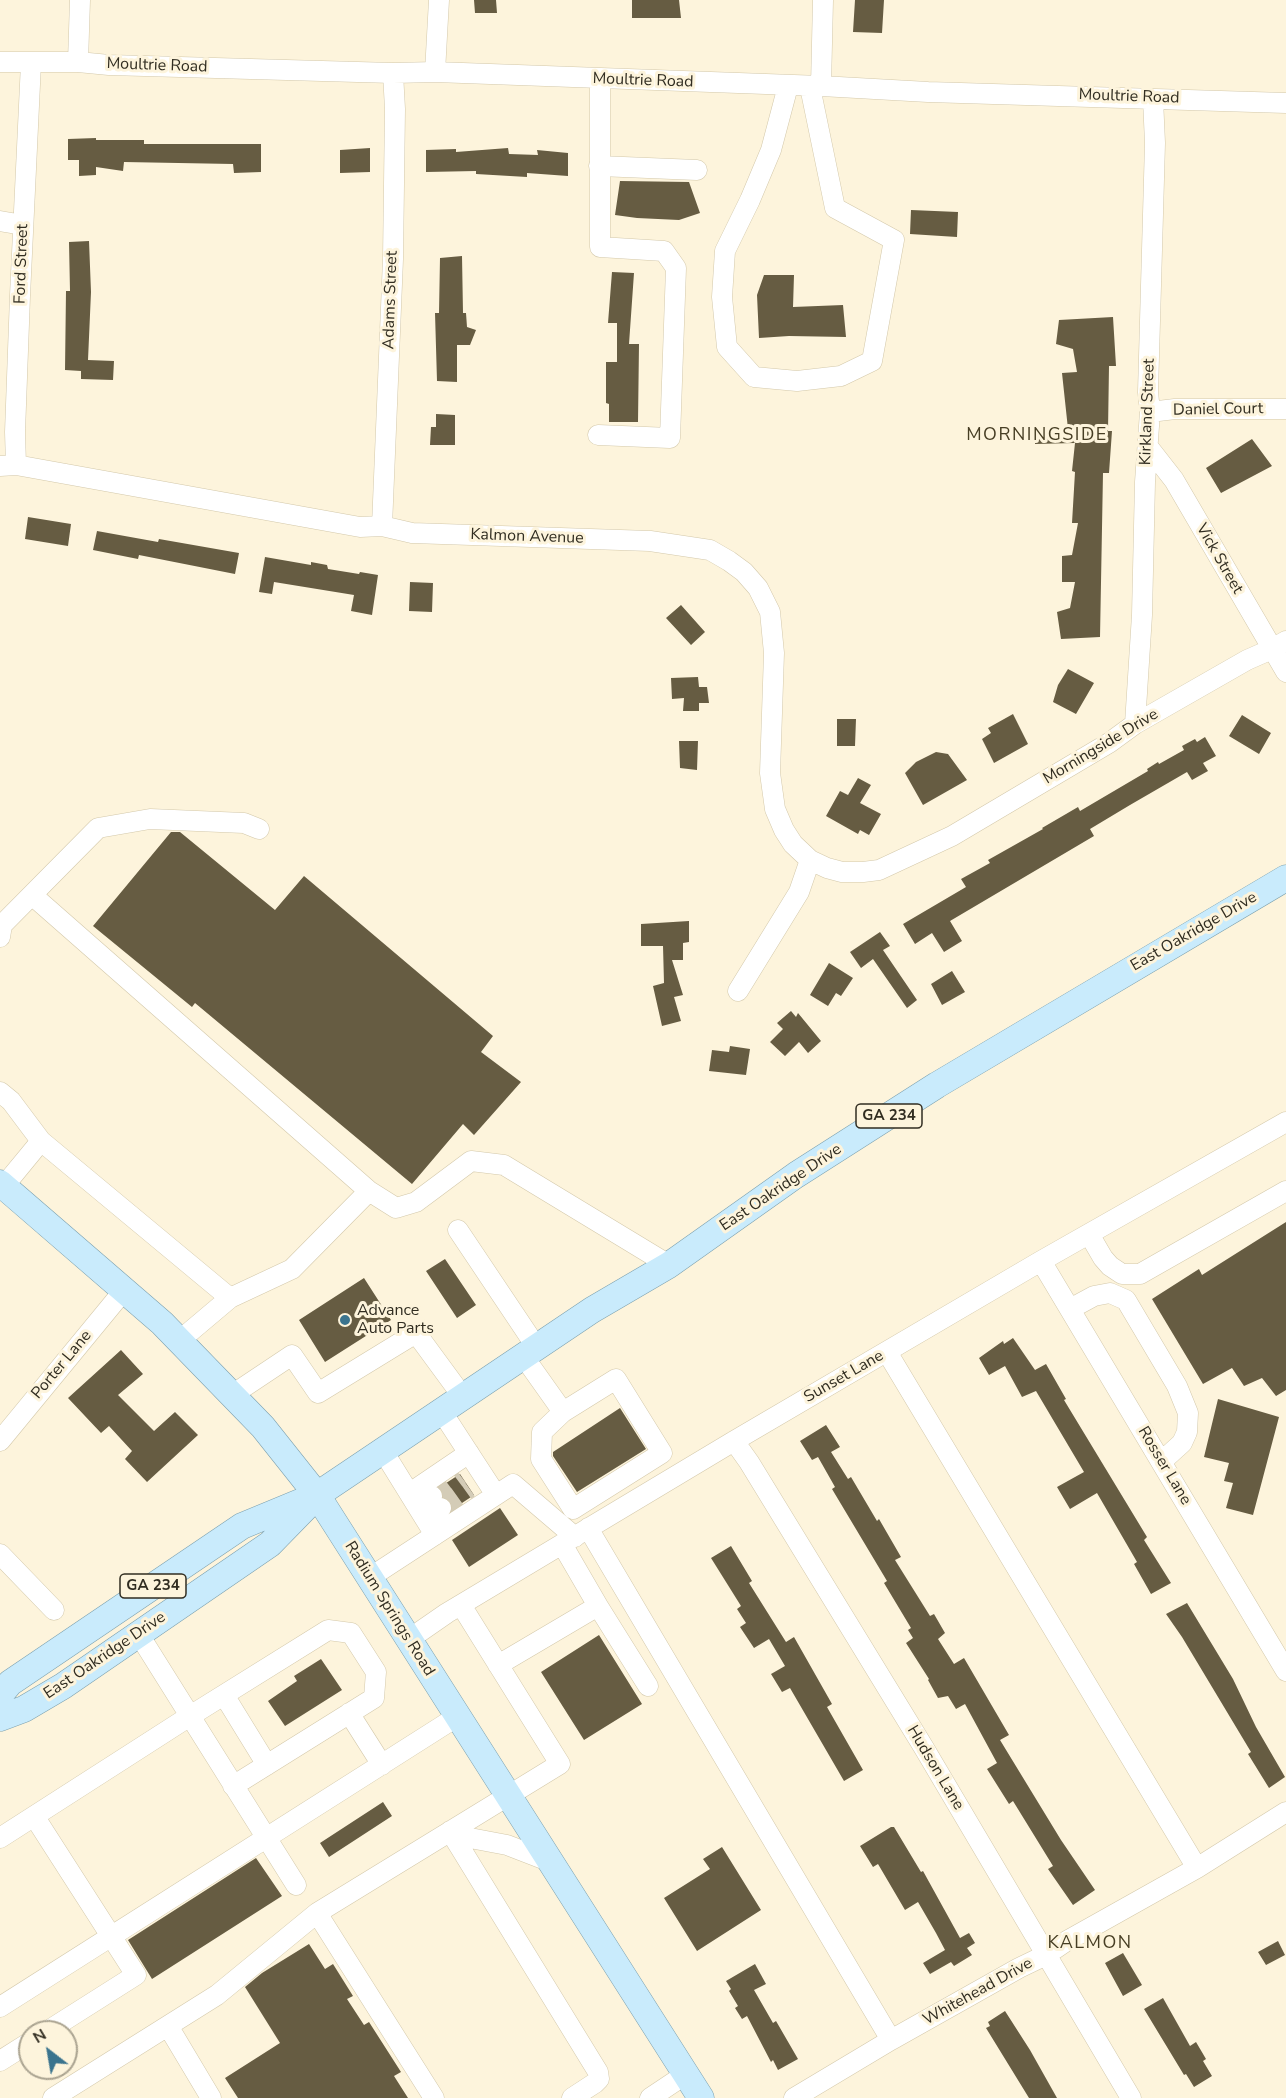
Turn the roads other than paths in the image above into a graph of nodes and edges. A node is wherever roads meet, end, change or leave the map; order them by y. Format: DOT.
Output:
graph roads {
  1 [pos="80,0"];
  2 [pos="439,0"];
  3 [pos="823,0"];
  4 [pos="0,62"];
  5 [pos="78,62"];
  6 [pos="31,63"];
  7 [pos="435,72"];
  8 [pos="393,74"];
  9 [pos="600,79"];
  10 [pos="788,86"];
  11 [pos="816,87"];
  12 [pos="1153,99"];
  13 [pos="1286,103"];
  14 [pos="599,166"];
  15 [pos="697,170"];
  16 [pos="0,221"];
  17 [pos="23,225"];
  18 [pos="1286,410"];
  19 [pos="1150,412"];
  20 [pos="598,435"];
  21 [pos="1149,448"];
  22 [pos="8,465"];
  23 [pos="382,526"];
  24 [pos="1279,645"];
  25 [pos="1286,672"];
  26 [pos="1135,724"];
  27 [pos="259,829"];
  28 [pos="916,852"];
  29 [pos="810,860"];
  30 [pos="1286,878"];
  31 [pos="32,895"];
  32 [pos="0,937"];
  33 [pos="738,991"];
  34 [pos="0,1092"];
  35 [pos="1286,1122"];
  36 [pos="42,1141"];
  37 [pos="2,1184"];
  38 [pos="369,1191"];
  39 [pos="1286,1191"];
  40 [pos="458,1230"];
  41 [pos="1089,1233"];
  42 [pos="1041,1261"];
  43 [pos="669,1265"];
  44 [pos="125,1289"];
  45 [pos="230,1298"];
  46 [pos="1070,1309"];
  47 [pos="179,1341"];
  48 [pos="531,1352"];
  49 [pos="887,1352"];
  50 [pos="232,1395"];
  51 [pos="463,1397"];
  52 [pos="442,1412"];
  53 [pos="563,1412"];
  54 [pos="0,1441"];
  55 [pos="734,1441"];
  56 [pos="383,1451"];
  57 [pos="1161,1462"];
  58 [pos="472,1471"];
  59 [pos="317,1495"];
  60 [pos="496,1495"];
  61 [pos="587,1500"];
  62 [pos="427,1509"];
  63 [pos="581,1533"];
  64 [pos="0,1554"];
  65 [pos="369,1578"];
  66 [pos="461,1605"];
  67 [pos="598,1606"];
  68 [pos="54,1610"];
  69 [pos="138,1633"];
  70 [pos="408,1640"];
  71 [pos="498,1665"];
  72 [pos="1286,1671"];
  73 [pos="648,1686"];
  74 [pos="0,1695"];
  75 [pos="224,1695"];
  76 [pos="350,1713"];
  77 [pos="190,1716"];
  78 [pos="458,1716"];
  79 [pos="0,1718"];
  80 [pos="267,1764"];
  81 [pos="382,1765"];
  82 [pos="233,1786"];
  83 [pos="509,1795"];
  84 [pos="1286,1812"];
  85 [pos="34,1816"];
  86 [pos="452,1830"];
  87 [pos="0,1838"];
  88 [pos="266,1838"];
  89 [pos="551,1862"];
  90 [pos="1197,1868"];
  91 [pos="296,1885"];
  92 [pos="317,1913"];
  93 [pos="111,1936"];
  94 [pos="1046,1955"];
  95 [pos="0,2007"];
  96 [pos="65,2020"];
  97 [pos="168,2026"];
  98 [pos="891,2040"];
  99 [pos="18,2050"];
  100 [pos="0,2061"];
  101 [pos="686,2074"];
  102 [pos="75,2092"];
  103 [pos="53,2098"];
  104 [pos="212,2098"];
  105 [pos="434,2098"];
  106 [pos="572,2098"];
  107 [pos="650,2098"];
  108 [pos="701,2098"];
  109 [pos="795,2098"];
  110 [pos="1131,2098"];
  1 -- 5 [label="street"];
  2 -- 7 [label="street"];
  3 -- 11 [label="street"];
  4 -- 6 [label="street, Moultrie Road"];
  5 -- 6 [label="street, Moultrie Road"];
  5 -- 8 [label="street, Moultrie Road"];
  6 -- 17 [label="street, Ford Street"];
  7 -- 8 [label="street, Moultrie Road"];
  7 -- 9 [label="street, Moultrie Road"];
  8 -- 23 [label="street, Adams Street"];
  9 -- 10 [label="street, Moultrie Road"];
  9 -- 14 [label="street"];
  10 -- 11 [label="street, Moultrie Road"];
  10 -- 11 [label="street"];
  11 -- 12 [label="street, Moultrie Road"];
  12 -- 13 [label="street, Moultrie Road"];
  12 -- 19 [label="street, Kirkland Street"];
  14 -- 15 [label="street"];
  14 -- 20 [label="street"];
  16 -- 17 [label="street"];
  17 -- 22 [label="street, Ford Street"];
  18 -- 19 [label="street, Daniel Court"];
  19 -- 21 [label="street, Kirkland Street"];
  21 -- 24 [label="street, Vick Street"];
  21 -- 26 [label="street, Kirkland Street"];
  22 -- 23 [label="street, Kalmon Avenue"];
  23 -- 29 [label="street, Kalmon Avenue"];
  24 -- 25 [label="street, Vick Street"];
  24 -- 26 [label="street, Morningside Drive"];
  26 -- 28 [label="street, Morningside Drive"];
  27 -- 31 [label="street"];
  28 -- 29 [label="street, Kalmon Avenue"];
  29 -- 33 [label="street"];
  30 -- 43 [label="main road, East Oakridge Drive / GA 234"];
  31 -- 32 [label="street"];
  31 -- 38 [label="street"];
  34 -- 36 [label="street"];
  35 -- 41 [label="street, Sunset Lane"];
  36 -- 37 [label="street"];
  36 -- 45 [label="street"];
  37 -- 44 [label="main road, Radium Springs Road"];
  38 -- 43 [label="street"];
  38 -- 45 [label="street"];
  39 -- 41 [label="street"];
  40 -- 48 [label="street"];
  41 -- 42 [label="street, Sunset Lane"];
  42 -- 46 [label="street, Rosser Lane"];
  42 -- 49 [label="street, Sunset Lane"];
  43 -- 48 [label="main road, East Oakridge Drive / GA 234"];
  44 -- 47 [label="main road, Radium Springs Road"];
  44 -- 54 [label="street, Porter Lane"];
  45 -- 47 [label="street"];
  46 -- 57 [label="street, Rosser Lane"];
  46 -- 57 [label="street"];
  47 -- 50 [label="main road, Radium Springs Road"];
  48 -- 51 [label="main road, East Oakridge Drive / GA 234"];
  48 -- 53 [label="street"];
  49 -- 55 [label="street, Sunset Lane"];
  49 -- 90 [label="street"];
  50 -- 51 [label="street"];
  50 -- 59 [label="main road, Radium Springs Road"];
  51 -- 52 [label="main road, East Oakridge Drive / GA 234"];
  52 -- 56 [label="main road, East Oakridge Drive / GA 234"];
  52 -- 58 [label="street"];
  53 -- 61 [label="street"];
  53 -- 61 [label="street"];
  55 -- 63 [label="street, Sunset Lane"];
  55 -- 94 [label="street, Hudson Lane"];
  56 -- 59 [label="main road, East Oakridge Drive / GA 234"];
  56 -- 62 [label="street"];
  57 -- 72 [label="street, Rosser Lane"];
  58 -- 60 [label="street"];
  58 -- 62 [label="street"];
  59 -- 65 [label="main road, Radium Springs Road"];
  59 -- 69 [label="main road, East Oakridge Drive / GA 234"];
  59 -- 74 [label="main road, East Oakridge Drive / GA 234"];
  60 -- 62 [label="street"];
  60 -- 63 [label="street"];
  61 -- 63 [label="street"];
  62 -- 65 [label="street"];
  63 -- 66 [label="street, Sunset Lane"];
  63 -- 67 [label="street"];
  63 -- 98 [label="street"];
  64 -- 68 [label="street"];
  65 -- 70 [label="main road, Radium Springs Road"];
  66 -- 70 [label="street, Sunset Lane"];
  66 -- 71 [label="street"];
  67 -- 71 [label="street"];
  67 -- 73 [label="street"];
  69 -- 77 [label="street"];
  69 -- 79 [label="main road, East Oakridge Drive / GA 234"];
  70 -- 78 [label="main road, Radium Springs Road"];
  71 -- 83 [label="street"];
  75 -- 76 [label="street"];
  75 -- 77 [label="street"];
  75 -- 80 [label="street"];
  76 -- 80 [label="street"];
  76 -- 81 [label="street"];
  77 -- 82 [label="street"];
  77 -- 85 [label="street"];
  78 -- 81 [label="street"];
  78 -- 83 [label="main road, Radium Springs Road"];
  80 -- 82 [label="street"];
  81 -- 88 [label="street"];
  82 -- 88 [label="street"];
  83 -- 86 [label="street"];
  83 -- 89 [label="main road, Radium Springs Road"];
  84 -- 90 [label="street, Whitehead Drive"];
  85 -- 87 [label="street"];
  85 -- 93 [label="street"];
  86 -- 89 [label="street"];
  86 -- 92 [label="street"];
  86 -- 106 [label="street"];
  88 -- 91 [label="street"];
  88 -- 93 [label="street"];
  89 -- 101 [label="main road, Radium Springs Road"];
  90 -- 94 [label="street, Whitehead Drive"];
  92 -- 97 [label="street"];
  92 -- 105 [label="street"];
  93 -- 95 [label="street"];
  93 -- 96 [label="street"];
  94 -- 98 [label="street, Whitehead Drive"];
  94 -- 110 [label="street, Hudson Lane"];
  97 -- 102 [label="street"];
  97 -- 104 [label="street"];
  98 -- 109 [label="street, Whitehead Drive"];
  99 -- 100 [label="street"];
  101 -- 107 [label="street"];
  101 -- 108 [label="main road, Radium Springs Road"];
  102 -- 103 [label="street"];
}
